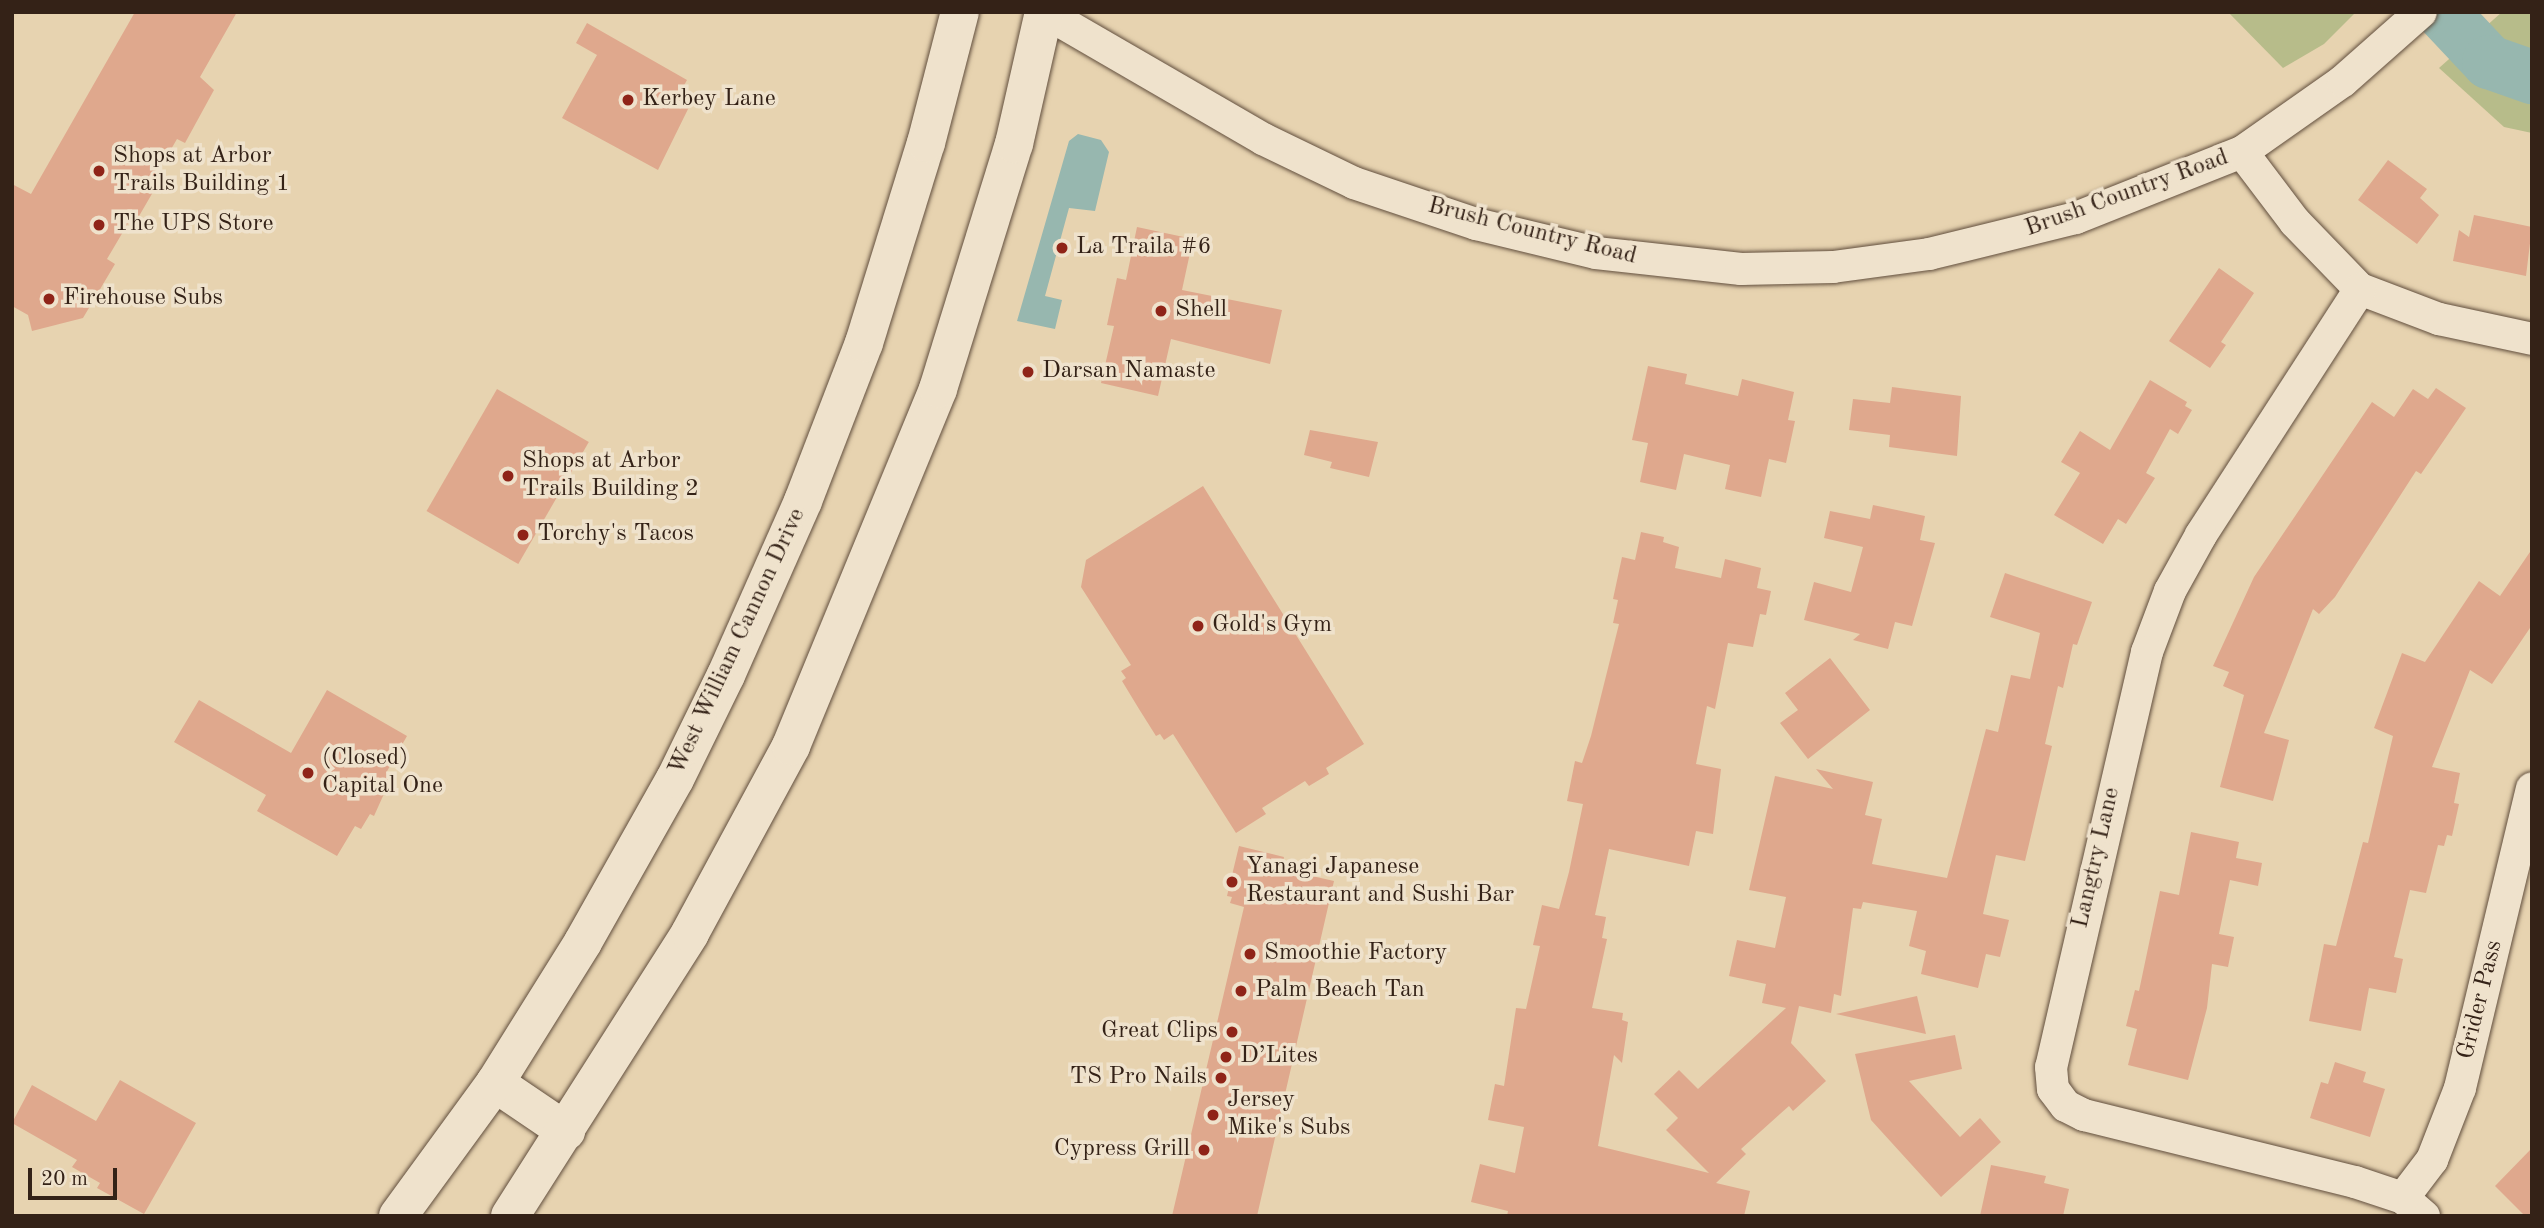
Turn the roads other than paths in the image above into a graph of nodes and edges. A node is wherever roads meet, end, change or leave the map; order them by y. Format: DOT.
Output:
graph roads {
  1 [pos="960,12"];
  2 [pos="1044,12"];
  3 [pos="2421,12"];
  4 [pos="2242,152"];
  5 [pos="2360,289"];
  6 [pos="2532,339"];
  7 [pos="2532,789"];
  8 [pos="495,1083"];
  9 [pos="566,1131"];
  10 [pos="2413,1207"];
  11 [pos="398,1216"];
  12 [pos="510,1216"];
  1 -- 8 [label="main road, West William Cannon Drive"];
  2 -- 4 [label="street, Brush Country Road"];
  2 -- 9 [label="main road"];
  3 -- 4 [label="street, Brush Country Road"];
  4 -- 5 [label="street"];
  5 -- 6 [label="street"];
  5 -- 10 [label="street, Langtry Lane"];
  7 -- 10 [label="street, Grider Pass"];
  8 -- 9 [label="main road"];
  8 -- 11 [label="main road, West William Cannon Drive"];
  9 -- 12 [label="main road"];
}
